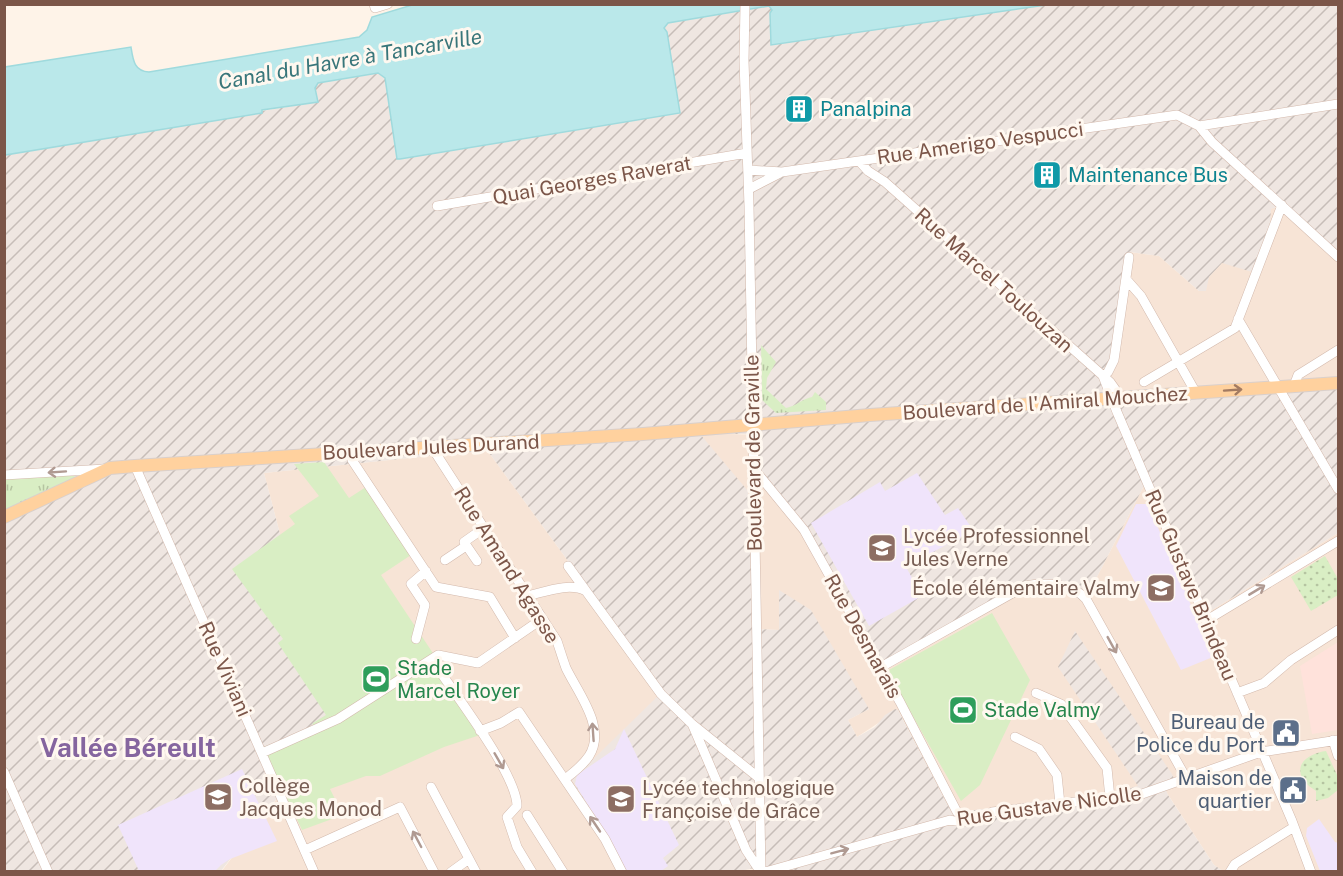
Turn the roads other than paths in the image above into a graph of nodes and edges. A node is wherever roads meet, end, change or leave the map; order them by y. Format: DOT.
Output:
graph roads {
  1 [pos="374,4"];
  2 [pos="388,4"];
  3 [pos="746,4"];
  4 [pos="1338,104"];
  5 [pos="1199,126"];
  6 [pos="747,153"];
  7 [pos="871,159"];
  8 [pos="859,161"];
  9 [pos="748,170"];
  10 [pos="782,172"];
  11 [pos="885,182"];
  12 [pos="749,189"];
  13 [pos="1282,205"];
  14 [pos="437,206"];
  15 [pos="1129,257"];
  16 [pos="1338,257"];
  17 [pos="1126,279"];
  18 [pos="1238,320"];
  19 [pos="1338,350"];
  20 [pos="1178,362"];
  21 [pos="1103,376"];
  22 [pos="1143,382"];
  23 [pos="1338,383"];
  24 [pos="1294,386"];
  25 [pos="1280,390"];
  26 [pos="1196,393"];
  27 [pos="1112,399"];
  28 [pos="752,424"];
  29 [pos="431,446"];
  30 [pos="350,451"];
  31 [pos="135,466"];
  32 [pos="110,468"];
  33 [pos="754,470"];
  34 [pos="4,475"];
  35 [pos="1338,489"];
  36 [pos="4,518"];
  37 [pos="484,528"];
  38 [pos="1338,541"];
  39 [pos="466,546"];
  40 [pos="445,560"];
  41 [pos="477,561"];
  42 [pos="568,566"];
  43 [pos="426,571"];
  44 [pos="586,591"];
  45 [pos="527,596"];
  46 [pos="543,619"];
  47 [pos="1207,620"];
  48 [pos="1338,630"];
  49 [pos="515,638"];
  50 [pos="416,639"];
  51 [pos="432,660"];
  52 [pos="881,667"];
  53 [pos="1036,693"];
  54 [pos="1237,693"];
  55 [pos="692,724"];
  56 [pos="480,731"];
  57 [pos="1015,737"];
  58 [pos="1336,740"];
  59 [pos="1261,752"];
  60 [pos="262,753"];
  61 [pos="1338,756"];
  62 [pos="4,772"];
  63 [pos="759,778"];
  64 [pos="1186,778"];
  65 [pos="565,779"];
  66 [pos="431,787"];
  67 [pos="1110,798"];
  68 [pos="1060,804"];
  69 [pos="527,815"];
  70 [pos="951,818"];
  71 [pos="1294,827"];
  72 [pos="305,850"];
  73 [pos="469,859"];
  74 [pos="48,872"];
  75 [pos="314,872"];
  76 [pos="434,872"];
  77 [pos="451,872"];
  78 [pos="476,872"];
  79 [pos="532,872"];
  80 [pos="563,872"];
  81 [pos="622,872"];
  82 [pos="762,872"];
  83 [pos="1230,872"];
  84 [pos="1311,872"];
  1 -- 2 [label="street"];
  3 -- 6 [label="street, Boulevard de Graville"];
  4 -- 5 [label="street"];
  5 -- 7 [label="street, Rue Amerigo Vespucci"];
  5 -- 13 [label="street"];
  6 -- 9 [label="street, Boulevard de Graville"];
  6 -- 14 [label="street, Quai Georges Raverat"];
  7 -- 8 [label="street, Rue Amerigo Vespucci"];
  7 -- 11 [label="street, Rue Marcel Toulouzan"];
  8 -- 10 [label="street, Rue Amerigo Vespucci"];
  8 -- 11 [label="street, Rue Marcel Toulouzan"];
  9 -- 10 [label="street, Rue Amerigo Vespucci"];
  9 -- 12 [label="street, Boulevard de Graville"];
  10 -- 12 [label="street, Rue Amerigo Vespucci"];
  11 -- 21 [label="street, Rue Marcel Toulouzan"];
  12 -- 28 [label="street, Boulevard de Graville"];
  13 -- 16 [label="street"];
  13 -- 18 [label="street"];
  15 -- 17 [label="street"];
  17 -- 20 [label="street"];
  17 -- 21 [label="street"];
  18 -- 20 [label="street"];
  18 -- 25 [label="street"];
  19 -- 24 [label="street"];
  20 -- 22 [label="street"];
  20 -- 26 [label="street"];
  21 -- 27 [label="street, Rue Marcel Toulouzan"];
  23 -- 24 [label="main road, Boulevard de l'Amiral Mouchez"];
  24 -- 25 [label="main road, Boulevard de l'Amiral Mouchez"];
  26 -- 25 [label="main road, Boulevard de l'Amiral Mouchez, one-way"];
  25 -- 35 [label="street"];
  26 -- 27 [label="main road, Boulevard de l'Amiral Mouchez"];
  27 -- 28 [label="main road, Boulevard de l'Amiral Mouchez"];
  27 -- 47 [label="street, Rue Gustave Brindeau"];
  28 -- 29 [label="main road, Boulevard Jules Durand"];
  28 -- 33 [label="street, Boulevard de Graville"];
  29 -- 30 [label="main road, Boulevard Jules Durand"];
  29 -- 37 [label="street, Rue Amand Agasse"];
  30 -- 31 [label="main road, Boulevard Jules Durand"];
  30 -- 43 [label="street"];
  31 -- 32 [label="main road, Boulevard Jules Durand"];
  31 -- 60 [label="street, Rue Viviani"];
  32 -- 34 [label="street, Boulevard Jules Durand, one-way"];
  32 -- 36 [label="main road, Boulevard Jules Durand"];
  33 -- 52 [label="street, Rue Desmarais"];
  33 -- 63 [label="street, Boulevard de Graville"];
  37 -- 39 [label="street"];
  37 -- 45 [label="street, Rue Amand Agasse"];
  47 -- 38 [label="street, one-way"];
  39 -- 40 [label="street"];
  39 -- 41 [label="street"];
  42 -- 44 [label="street"];
  43 -- 49 [label="street"];
  43 -- 50 [label="street"];
  44 -- 45 [label="street"];
  44 -- 55 [label="street"];
  45 -- 46 [label="street, Rue Amand Agasse"];
  46 -- 49 [label="street"];
  65 -- 46 [label="street, Rue Amand Agasse, one-way"];
  47 -- 54 [label="street, Rue Gustave Brindeau"];
  48 -- 54 [label="street"];
  49 -- 51 [label="street"];
  51 -- 56 [label="street"];
  51 -- 60 [label="street"];
  52 -- 64 [label="street, one-way"];
  52 -- 70 [label="street, Rue Desmarais"];
  53 -- 67 [label="street"];
  54 -- 59 [label="street, Rue Gustave Brindeau"];
  55 -- 63 [label="street"];
  55 -- 82 [label="street"];
  56 -- 65 [label="street"];
  56 -- 79 [label="street, one-way"];
  57 -- 68 [label="street"];
  58 -- 59 [label="street, Rue Gustave Nicolle"];
  58 -- 61 [label="street"];
  59 -- 64 [label="street, Rue Gustave Nicolle"];
  59 -- 71 [label="street, Rue Gustave Brindeau"];
  60 -- 72 [label="street, Rue Viviani"];
  62 -- 74 [label="street"];
  63 -- 82 [label="street, Boulevard de Graville"];
  64 -- 67 [label="street, Rue Gustave Nicolle"];
  81 -- 65 [label="street, one-way"];
  66 -- 73 [label="street"];
  67 -- 68 [label="street, Rue Gustave Nicolle"];
  68 -- 70 [label="street, Rue Gustave Nicolle"];
  69 -- 80 [label="street"];
  82 -- 70 [label="street, Rue Gustave Nicolle, one-way"];
  71 -- 83 [label="street"];
  71 -- 84 [label="street, Rue Gustave Brindeau"];
  72 -- 75 [label="street, Rue Viviani"];
  76 -- 72 [label="street, one-way"];
  73 -- 77 [label="street"];
  73 -- 78 [label="street"];
}
